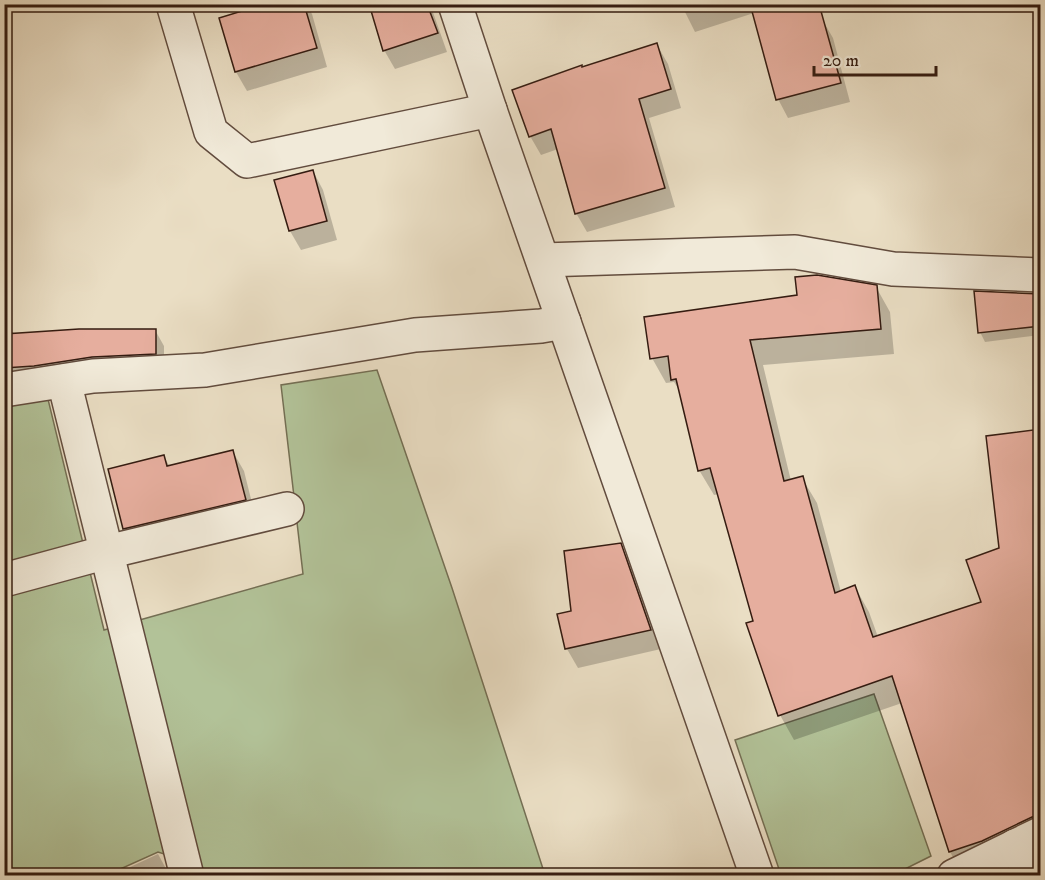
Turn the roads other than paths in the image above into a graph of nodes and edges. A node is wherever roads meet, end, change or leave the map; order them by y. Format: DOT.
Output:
graph roads {
  1 [pos="172,4"];
  2 [pos="455,4"];
  3 [pos="490,110"];
  4 [pos="543,260"];
  5 [pos="1041,275"];
  6 [pos="564,322"];
  7 [pos="64,381"];
  8 [pos="4,390"];
  9 [pos="287,509"];
  10 [pos="107,552"];
  11 [pos="4,580"];
  12 [pos="1028,840"];
  13 [pos="187,876"];
  14 [pos="757,876"];
  15 [pos="954,876"];
  16 [pos="1032,876"];
  1 -- 3 [label="street"];
  2 -- 3 [label="street"];
  3 -- 4 [label="street"];
  4 -- 5 [label="street"];
  4 -- 6 [label="street"];
  6 -- 7 [label="street"];
  6 -- 14 [label="street"];
  7 -- 8 [label="street"];
  7 -- 10 [label="street"];
  9 -- 10 [label="street"];
  10 -- 11 [label="street"];
  10 -- 13 [label="street"];
  12 -- 15 [label="street"];
  12 -- 16 [label="street"];
}
